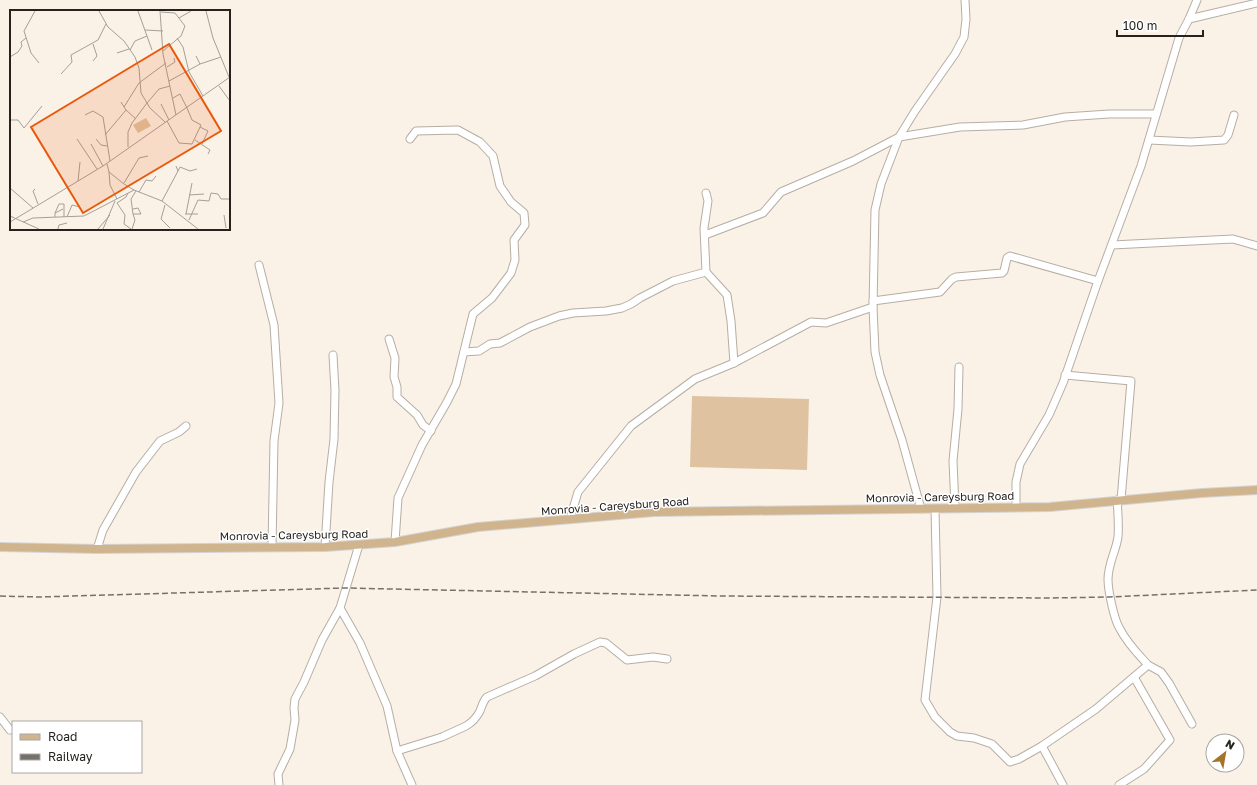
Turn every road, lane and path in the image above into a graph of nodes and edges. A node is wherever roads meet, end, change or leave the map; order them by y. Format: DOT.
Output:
graph roads {
  1 [pos="965,0"];
  2 [pos="1197,0"];
  3 [pos="1257,3"];
  4 [pos="1189,20"];
  5 [pos="1156,114"];
  6 [pos="1234,115"];
  7 [pos="899,137"];
  8 [pos="410,139"];
  9 [pos="1149,140"];
  10 [pos="706,192"];
  11 [pos="705,235"];
  12 [pos="1112,245"];
  13 [pos="1257,246"];
  14 [pos="259,265"];
  15 [pos="706,272"];
  16 [pos="1098,280"];
  17 [pos="873,304"];
  18 [pos="388,339"];
  19 [pos="464,352"];
  20 [pos="333,355"];
  21 [pos="734,363"];
  22 [pos="959,367"];
  23 [pos="1065,375"];
  24 [pos="186,426"];
  25 [pos="431,431"];
  26 [pos="1257,490"];
  27 [pos="1119,500"];
  28 [pos="955,507"];
  29 [pos="1016,507"];
  30 [pos="921,509"];
  31 [pos="936,509"];
  32 [pos="570,519"];
  33 [pos="395,542"];
  34 [pos="359,545"];
  35 [pos="0,547"];
  36 [pos="272,547"];
  37 [pos="325,547"];
  38 [pos="97,549"];
  39 [pos="340,608"];
  40 [pos="667,659"];
  41 [pos="1148,665"];
  42 [pos="1134,677"];
  43 [pos="0,718"];
  44 [pos="1192,724"];
  45 [pos="10,730"];
  46 [pos="1042,746"];
  47 [pos="397,751"];
  48 [pos="278,785"];
  49 [pos="412,785"];
  50 [pos="1063,785"];
  51 [pos="1119,785"];
  1 -- 7 [label="street"];
  2 -- 4 [label="street"];
  3 -- 4 [label="street"];
  4 -- 5 [label="street"];
  5 -- 7 [label="street"];
  5 -- 9 [label="street"];
  6 -- 9 [label="street"];
  7 -- 11 [label="street"];
  7 -- 17 [label="street"];
  8 -- 19 [label="street"];
  9 -- 12 [label="street"];
  10 -- 11 [label="street"];
  11 -- 15 [label="street"];
  12 -- 13 [label="street"];
  12 -- 16 [label="street"];
  14 -- 36 [label="street"];
  15 -- 19 [label="street"];
  15 -- 21 [label="street"];
  16 -- 17 [label="street"];
  16 -- 23 [label="street"];
  17 -- 21 [label="street"];
  17 -- 30 [label="street"];
  18 -- 25 [label="street"];
  19 -- 25 [label="street"];
  20 -- 37 [label="street"];
  21 -- 32 [label="street"];
  22 -- 28 [label="street"];
  23 -- 27 [label="street"];
  23 -- 29 [label="street"];
  24 -- 38 [label="street"];
  25 -- 33 [label="street"];
  26 -- 27 [label="main road, Monrovia - Careysburg Road"];
  27 -- 29 [label="main road, Monrovia - Careysburg Road"];
  27 -- 41 [label="street"];
  28 -- 29 [label="main road, Monrovia - Careysburg Road"];
  28 -- 31 [label="main road, Monrovia - Careysburg Road"];
  30 -- 31 [label="main road, Monrovia - Careysburg Road"];
  30 -- 32 [label="main road, Monrovia - Careysburg Road"];
  31 -- 46 [label="street"];
  32 -- 33 [label="main road, Monrovia - Careysburg Road"];
  33 -- 34 [label="main road, Monrovia - Careysburg Road"];
  34 -- 37 [label="main road, Monrovia - Careysburg Road"];
  34 -- 39 [label="street"];
  35 -- 38 [label="main road, Monrovia - Careysburg Road"];
  36 -- 37 [label="main road, Monrovia - Careysburg Road"];
  36 -- 38 [label="main road, Monrovia - Careysburg Road"];
  39 -- 47 [label="street"];
  39 -- 48 [label="street"];
  40 -- 47 [label="street"];
  41 -- 42 [label="street"];
  41 -- 44 [label="street"];
  42 -- 46 [label="street"];
  42 -- 51 [label="street"];
  43 -- 45 [label="street"];
  46 -- 50 [label="street"];
  47 -- 49 [label="street"];
}
